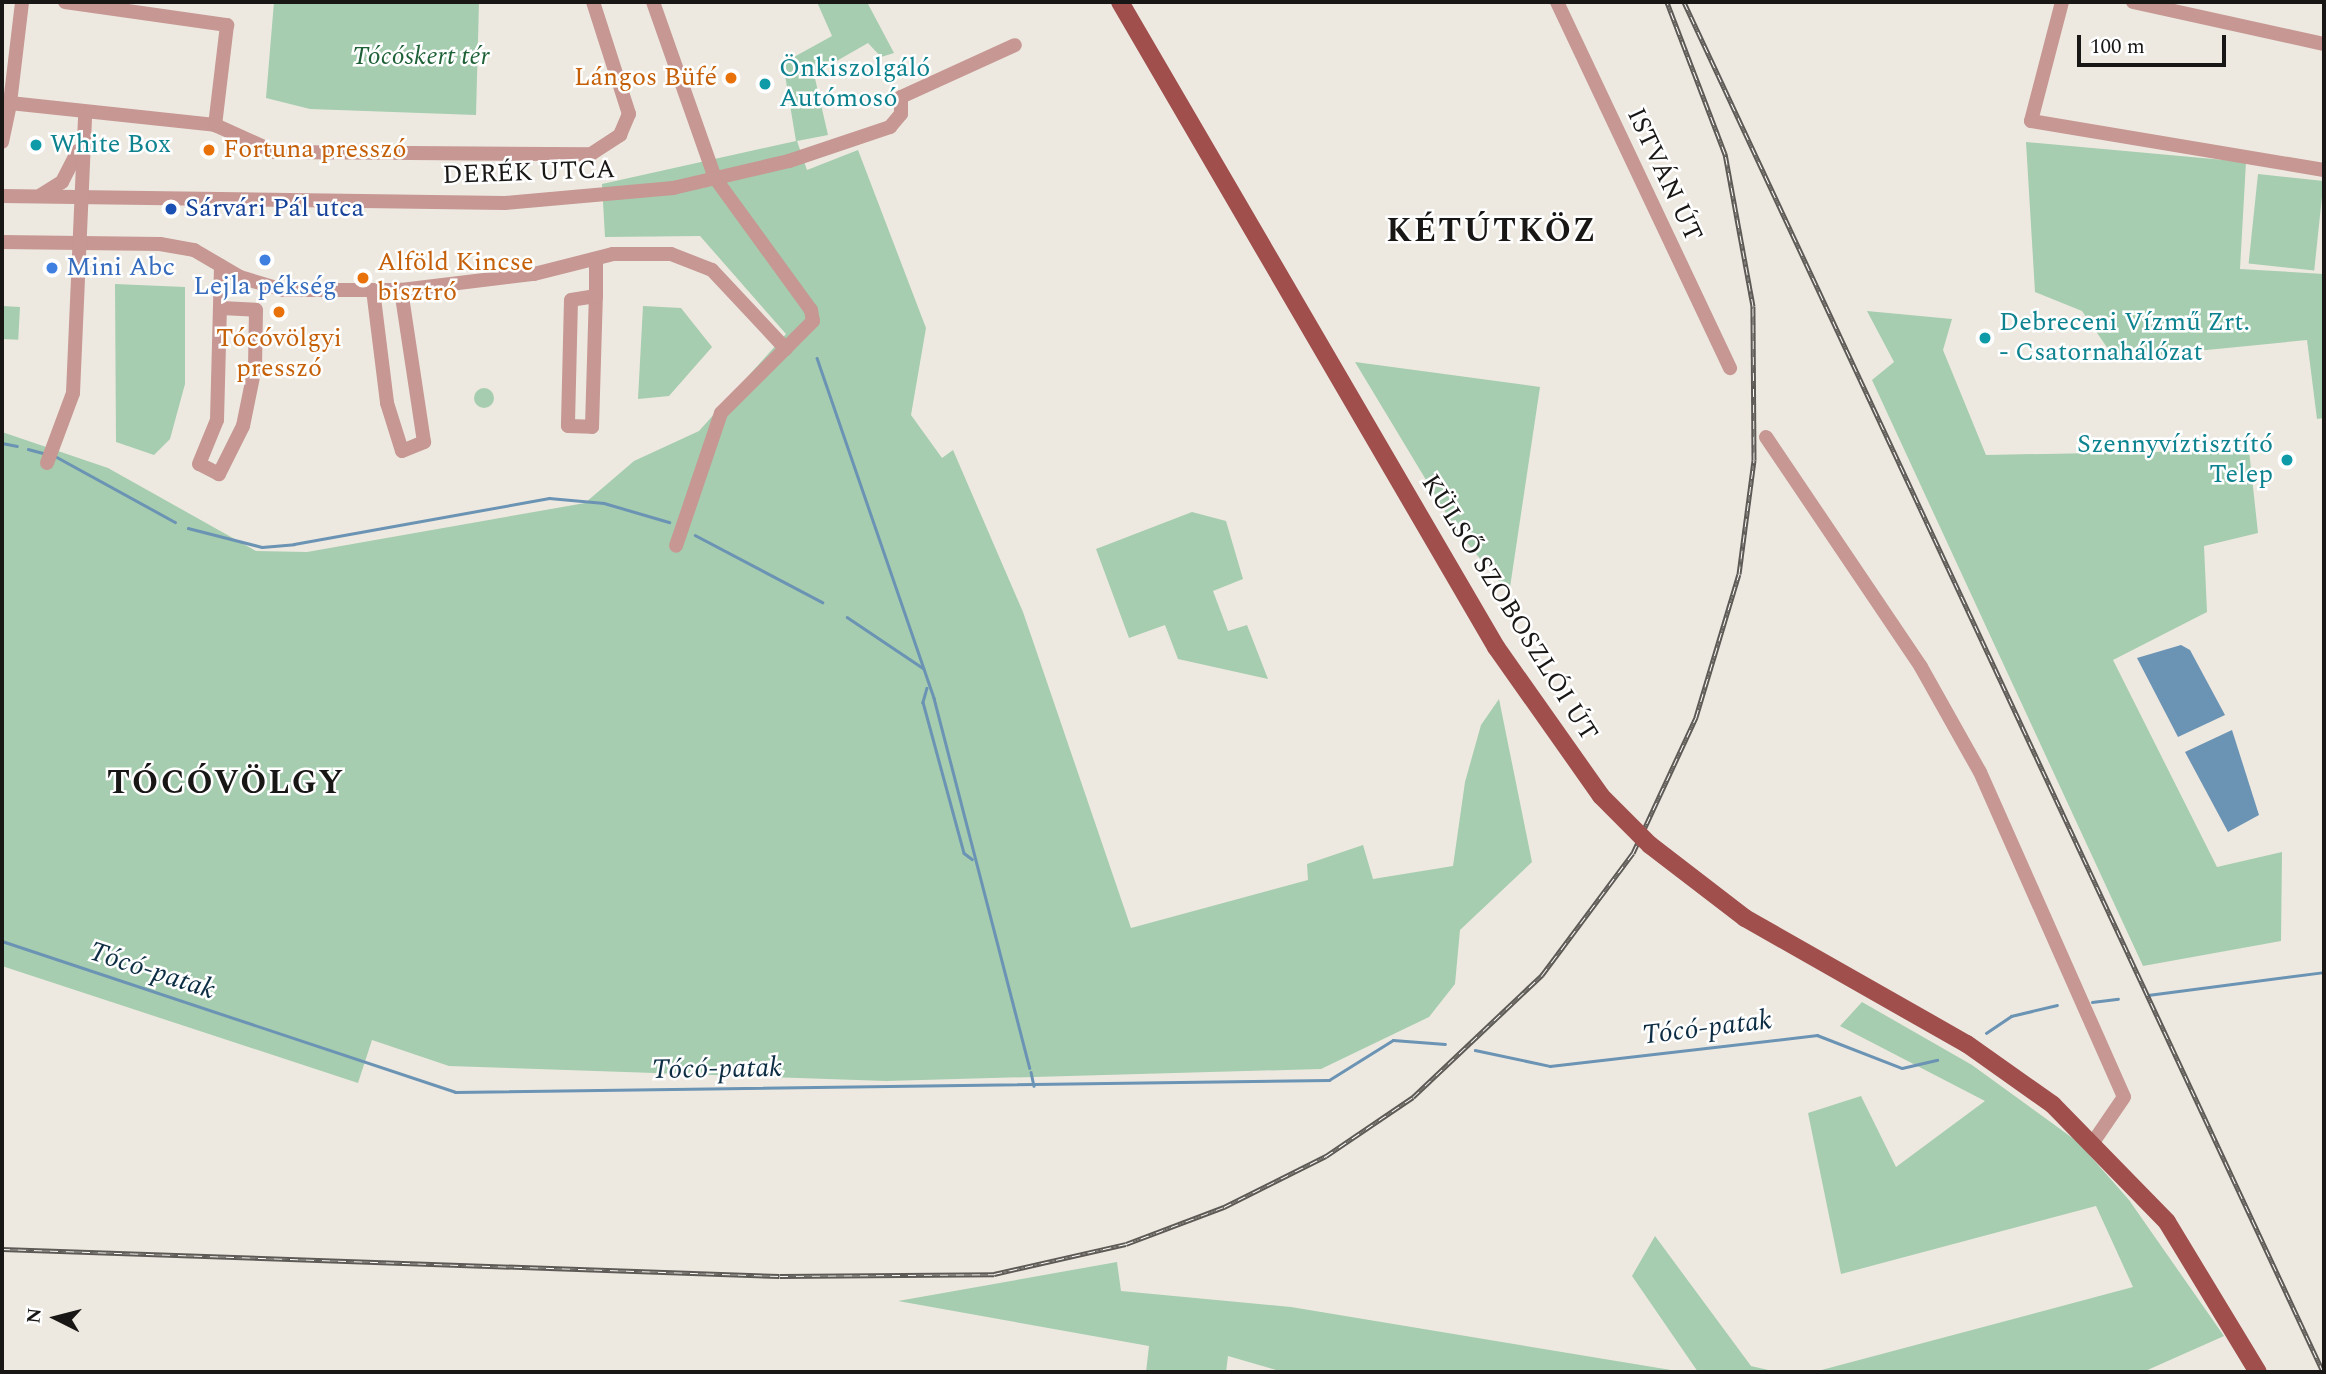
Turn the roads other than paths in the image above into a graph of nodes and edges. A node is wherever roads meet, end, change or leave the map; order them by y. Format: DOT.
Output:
graph roads {
  1 [pos="22,2"];
  2 [pos="65,2"];
  3 [pos="593,2"];
  4 [pos="653,2"];
  5 [pos="1120,2"];
  6 [pos="1557,2"];
  7 [pos="2062,2"];
  8 [pos="2133,2"];
  9 [pos="2324,44"];
  10 [pos="1015,45"];
  11 [pos="10,103"];
  12 [pos="85,113"];
  13 [pos="215,125"];
  14 [pos="84,130"];
  15 [pos="2,142"];
  16 [pos="2324,170"];
  17 [pos="715,177"];
  18 [pos="2,196"];
  19 [pos="36,197"];
  20 [pos="79,197"];
  21 [pos="2,242"];
  22 [pos="77,243"];
  23 [pos="596,258"];
  24 [pos="221,266"];
  25 [pos="373,290"];
  26 [pos="401,290"];
  27 [pos="596,296"];
  28 [pos="221,308"];
  29 [pos="786,349"];
  30 [pos="1730,368"];
  31 [pos="1766,437"];
  32 [pos="47,463"];
  33 [pos="676,546"];
  34 [pos="2094,1141"];
  35 [pos="2258,1372"];
  1 -- 11 [label="street"];
  2 -- 13 [label="street"];
  3 -- 13 [label="street, DERÉK UTCA"];
  4 -- 17 [label="street"];
  5 -- 34 [label="main road, KÜLSŐ SZOBOSZLÓI ÚT, bridge"];
  6 -- 30 [label="street, ISTVÁN ÚT"];
  7 -- 16 [label="street"];
  8 -- 9 [label="street"];
  10 -- 17 [label="street, DERÉK UTCA"];
  11 -- 12 [label="street, DERÉK UTCA"];
  11 -- 15 [label="street"];
  12 -- 13 [label="street, DERÉK UTCA"];
  12 -- 14 [label="street"];
  14 -- 19 [label="street"];
  14 -- 20 [label="street"];
  17 -- 20 [label="street, DERÉK UTCA"];
  17 -- 29 [label="street"];
  18 -- 19 [label="street, DERÉK UTCA"];
  19 -- 20 [label="street, DERÉK UTCA"];
  20 -- 22 [label="street"];
  21 -- 22 [label="street"];
  22 -- 24 [label="street"];
  22 -- 32 [label="street"];
  23 -- 26 [label="street"];
  23 -- 27 [label="street"];
  23 -- 29 [label="street"];
  24 -- 25 [label="street"];
  24 -- 28 [label="street"];
  25 -- 26 [label="street"];
  25 -- 26 [label="street"];
  27 -- 27 [label="street"];
  28 -- 28 [label="street"];
  29 -- 33 [label="street"];
  31 -- 34 [label="street"];
  34 -- 35 [label="main road, KÜLSŐ SZOBOSZLÓI ÚT"];
}
